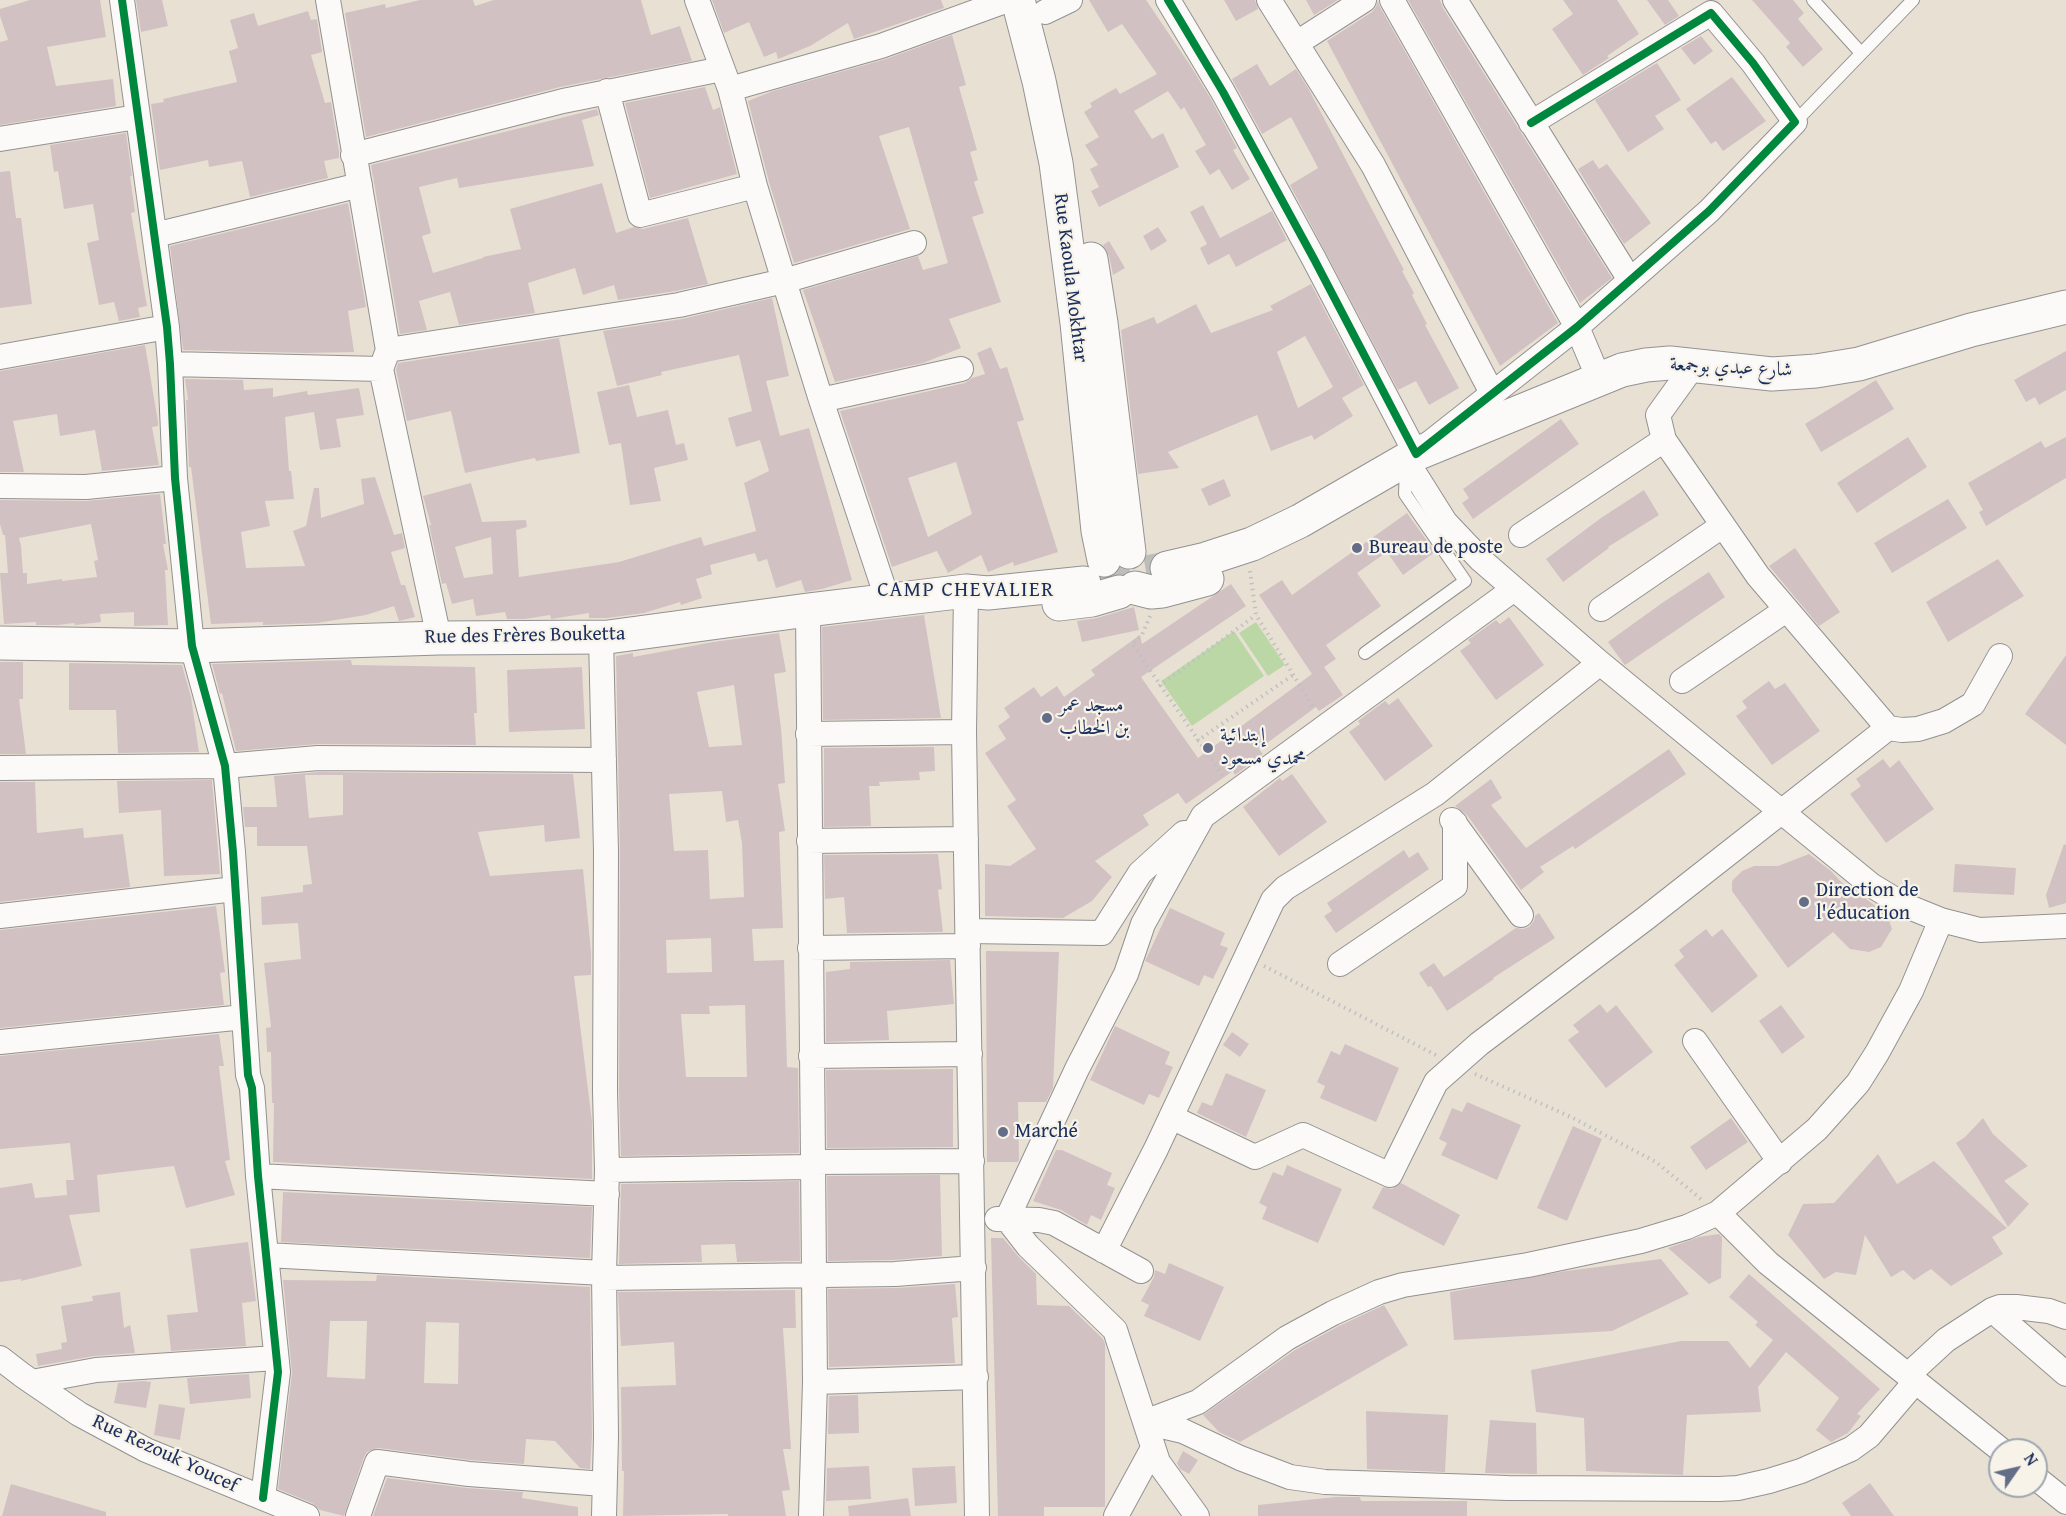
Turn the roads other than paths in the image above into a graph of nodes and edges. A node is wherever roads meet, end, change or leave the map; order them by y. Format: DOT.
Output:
graph roads {
  1 [pos="122,0"];
  2 [pos="329,0"];
  3 [pos="697,0"];
  4 [pos="1008,0"];
  5 [pos="1168,0"];
  6 [pos="1269,0"];
  7 [pos="1364,0"];
  8 [pos="1392,0"];
  9 [pos="1455,0"];
  10 [pos="1813,0"];
  11 [pos="1913,0"];
  12 [pos="1043,3"];
  13 [pos="1298,43"];
  14 [pos="1861,53"];
  15 [pos="726,79"];
  16 [pos="607,91"];
  17 [pos="137,117"];
  18 [pos="1795,122"];
  19 [pos="1531,123"];
  20 [pos="0,139"];
  21 [pos="353,155"];
  22 [pos="360,185"];
  23 [pos="755,186"];
  24 [pos="155,234"];
  25 [pos="914,243"];
  26 [pos="1630,280"];
  27 [pos="784,282"];
  28 [pos="2066,282"];
  29 [pos="2066,307"];
  30 [pos="166,327"];
  31 [pos="1577,327"];
  32 [pos="1971,330"];
  33 [pos="0,357"];
  34 [pos="385,359"];
  35 [pos="170,364"];
  36 [pos="1694,365"];
  37 [pos="960,369"];
  38 [pos="1599,379"];
  39 [pos="1493,395"];
  40 [pos="821,400"];
  41 [pos="1664,440"];
  42 [pos="1411,457"];
  43 [pos="175,478"];
  44 [pos="0,486"];
  45 [pos="1722,525"];
  46 [pos="1521,535"];
  47 [pos="1110,563"];
  48 [pos="1146,585"];
  49 [pos="1514,589"];
  50 [pos="966,591"];
  51 [pos="888,601"];
  52 [pos="1601,609"];
  53 [pos="807,610"];
  54 [pos="1786,610"];
  55 [pos="439,638"];
  56 [pos="601,638"];
  57 [pos="0,643"];
  58 [pos="192,646"];
  59 [pos="1365,653"];
  60 [pos="2000,656"];
  61 [pos="1600,663"];
  62 [pos="1682,681"];
  63 [pos="1888,728"];
  64 [pos="964,732"];
  65 [pos="808,734"];
  66 [pos="604,760"];
  67 [pos="225,766"];
  68 [pos="0,768"];
  69 [pos="1435,794"];
  70 [pos="1782,812"];
  71 [pos="1203,816"];
  72 [pos="1455,823"];
  73 [pos="966,838"];
  74 [pos="809,841"];
  75 [pos="236,889"];
  76 [pos="1521,915"];
  77 [pos="0,916"];
  78 [pos="1941,920"];
  79 [pos="2066,926"];
  80 [pos="968,939"];
  81 [pos="810,948"];
  82 [pos="1340,964"];
  83 [pos="244,1017"];
  84 [pos="1695,1041"];
  85 [pos="0,1042"];
  86 [pos="970,1054"];
  87 [pos="812,1056"];
  88 [pos="1171,1117"];
  89 [pos="972,1161"];
  90 [pos="1780,1162"];
  91 [pos="812,1165"];
  92 [pos="258,1176"];
  93 [pos="607,1182"];
  94 [pos="1718,1213"];
  95 [pos="973,1218"];
  96 [pos="1007,1219"];
  97 [pos="1104,1251"];
  98 [pos="266,1255"];
  99 [pos="974,1268"];
  100 [pos="1141,1271"];
  101 [pos="814,1275"];
  102 [pos="604,1276"];
  103 [pos="1992,1310"];
  104 [pos="2066,1317"];
  105 [pos="0,1358"];
  106 [pos="276,1358"];
  107 [pos="2066,1374"];
  108 [pos="976,1377"];
  109 [pos="1911,1379"];
  110 [pos="18,1380"];
  111 [pos="814,1382"];
  112 [pos="1145,1422"];
  113 [pos="1988,1440"];
  114 [pos="1153,1448"];
  115 [pos="604,1484"];
  116 [pos="2048,1488"];
  117 [pos="263,1498"];
  118 [pos="2066,1502"];
  119 [pos="296,1514"];
  120 [pos="358,1516"];
  121 [pos="604,1516"];
  122 [pos="811,1516"];
  123 [pos="977,1516"];
  124 [pos="1116,1516"];
  125 [pos="1197,1516"];
  1 -- 17 [label="street"];
  2 -- 21 [label="street"];
  3 -- 15 [label="street"];
  4 -- 15 [label="street"];
  5 -- 42 [label="street"];
  6 -- 13 [label="street"];
  7 -- 13 [label="street"];
  8 -- 31 [label="street"];
  9 -- 19 [label="street"];
  10 -- 14 [label="lane"];
  11 -- 14 [label="lane"];
  12 -- 47 [label="main road, Rue Kaoula Mokhtar"];
  13 -- 39 [label="street"];
  14 -- 18 [label="lane"];
  15 -- 16 [label="street"];
  15 -- 23 [label="street"];
  16 -- 21 [label="street"];
  16 -- 23 [label="street"];
  17 -- 20 [label="street"];
  17 -- 24 [label="street"];
  18 -- 19 [label="street"];
  18 -- 26 [label="street"];
  19 -- 26 [label="street"];
  21 -- 22 [label="street"];
  22 -- 24 [label="street"];
  22 -- 34 [label="street"];
  23 -- 27 [label="street"];
  24 -- 30 [label="street"];
  25 -- 27 [label="street"];
  26 -- 31 [label="street"];
  27 -- 34 [label="street"];
  27 -- 40 [label="street"];
  28 -- 32 [label="main road"];
  29 -- 32 [label="main road, شارع عبدي بوجمعة"];
  30 -- 33 [label="street"];
  30 -- 35 [label="street"];
  31 -- 38 [label="street"];
  31 -- 39 [label="street"];
  32 -- 36 [label="main road, شارع عبدي بوجمعة"];
  34 -- 35 [label="street"];
  34 -- 55 [label="street"];
  35 -- 43 [label="street"];
  36 -- 38 [label="main road, شارع عبدي بوجمعة"];
  36 -- 41 [label="street"];
  37 -- 40 [label="street"];
  38 -- 42 [label="main road, شارع عبدي بوجمعة"];
  39 -- 42 [label="street"];
  40 -- 51 [label="street"];
  41 -- 45 [label="street"];
  41 -- 46 [label="street"];
  42 -- 47 [label="main road, Rue des Frères Bouketta"];
  42 -- 48 [label="main road"];
  42 -- 48 [label="main road"];
  42 -- 49 [label="street"];
  42 -- 59 [label="lane"];
  43 -- 44 [label="street"];
  43 -- 58 [label="street"];
  45 -- 52 [label="street"];
  45 -- 54 [label="street"];
  47 -- 48 [label="main road, Rue Kaoula Mokhtar"];
  47 -- 50 [label="main road, Rue des Frères Bouketta"];
  48 -- 50 [label="main road"];
  49 -- 61 [label="street"];
  49 -- 71 [label="street"];
  50 -- 51 [label="main road, Rue des Frères Bouketta"];
  50 -- 64 [label="street"];
  51 -- 53 [label="main road, Rue des Frères Bouketta"];
  53 -- 56 [label="main road, Rue des Frères Bouketta"];
  53 -- 65 [label="street"];
  54 -- 62 [label="street"];
  54 -- 63 [label="street"];
  55 -- 56 [label="main road, Rue des Frères Bouketta"];
  55 -- 58 [label="main road, Rue des Frères Bouketta"];
  56 -- 66 [label="street"];
  57 -- 58 [label="main road, Rue des Frères Bouketta"];
  58 -- 67 [label="street"];
  60 -- 63 [label="street"];
  61 -- 69 [label="street"];
  61 -- 70 [label="street"];
  63 -- 70 [label="street"];
  64 -- 65 [label="street"];
  64 -- 73 [label="street"];
  65 -- 74 [label="street"];
  66 -- 67 [label="street"];
  66 -- 93 [label="street"];
  67 -- 68 [label="street"];
  67 -- 75 [label="street"];
  69 -- 72 [label="street"];
  69 -- 88 [label="street"];
  70 -- 78 [label="street"];
  70 -- 88 [label="street"];
  71 -- 80 [label="street"];
  71 -- 96 [label="street"];
  72 -- 76 [label="street"];
  72 -- 82 [label="street"];
  73 -- 74 [label="street"];
  73 -- 80 [label="street"];
  74 -- 81 [label="street"];
  75 -- 77 [label="street"];
  75 -- 83 [label="street"];
  78 -- 79 [label="street"];
  78 -- 90 [label="street"];
  80 -- 81 [label="street"];
  80 -- 86 [label="street"];
  81 -- 87 [label="street"];
  83 -- 85 [label="street"];
  83 -- 92 [label="street"];
  84 -- 90 [label="street"];
  86 -- 87 [label="street"];
  86 -- 89 [label="street"];
  87 -- 91 [label="street"];
  88 -- 97 [label="street"];
  89 -- 91 [label="street"];
  89 -- 95 [label="street"];
  90 -- 94 [label="street"];
  91 -- 93 [label="street"];
  91 -- 101 [label="street"];
  92 -- 93 [label="street"];
  92 -- 98 [label="street"];
  93 -- 102 [label="street"];
  94 -- 109 [label="street"];
  94 -- 112 [label="street"];
  95 -- 96 [label="street"];
  95 -- 99 [label="street"];
  96 -- 97 [label="street"];
  96 -- 112 [label="street"];
  97 -- 100 [label="street"];
  98 -- 102 [label="street"];
  98 -- 106 [label="street"];
  99 -- 101 [label="street"];
  99 -- 108 [label="street"];
  101 -- 102 [label="street"];
  101 -- 111 [label="street"];
  102 -- 115 [label="street"];
  103 -- 104 [label="street"];
  103 -- 107 [label="street"];
  103 -- 109 [label="street"];
  105 -- 110 [label="street, Rue Rezouk Youcef"];
  106 -- 110 [label="street"];
  106 -- 117 [label="street"];
  108 -- 111 [label="street"];
  108 -- 123 [label="street"];
  109 -- 112 [label="street"];
  109 -- 113 [label="street"];
  110 -- 117 [label="street, Rue Rezouk Youcef"];
  111 -- 122 [label="street"];
  112 -- 114 [label="street"];
  114 -- 124 [label="street"];
  114 -- 125 [label="street"];
  115 -- 120 [label="street"];
  115 -- 121 [label="street"];
  116 -- 118 [label="street"];
  117 -- 119 [label="street, Rue Rezouk Youcef"];
}
